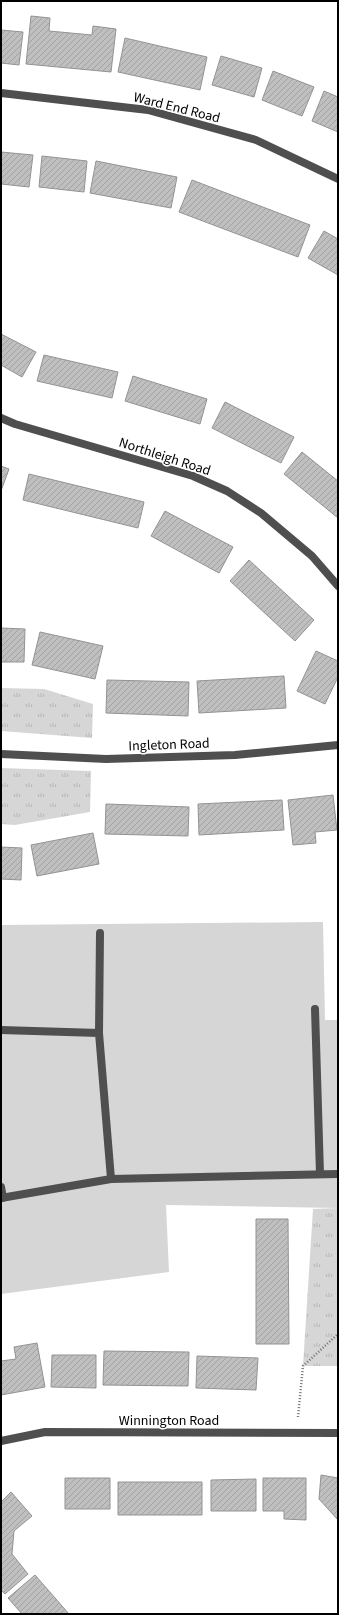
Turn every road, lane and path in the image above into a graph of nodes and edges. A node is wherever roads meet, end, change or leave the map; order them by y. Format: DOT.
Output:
graph roads {
  1 [pos="1,93"];
  2 [pos="338,179"];
  3 [pos="1,418"];
  4 [pos="338,586"];
  5 [pos="338,745"];
  6 [pos="1,754"];
  7 [pos="100,933"];
  8 [pos="315,1008"];
  9 [pos="1,1030"];
  10 [pos="99,1033"];
  11 [pos="320,1174"];
  12 [pos="338,1174"];
  13 [pos="111,1179"];
  14 [pos="1,1187"];
  15 [pos="2,1198"];
  16 [pos="338,1334"];
  17 [pos="338,1433"];
  18 [pos="296,1434"];
  19 [pos="1,1441"];
  1 -- 2 [label="street, Ward End Road"];
  3 -- 4 [label="street, Northleigh Road"];
  5 -- 6 [label="street, Ingleton Road"];
  7 -- 10 [label="street"];
  8 -- 11 [label="street"];
  9 -- 10 [label="street"];
  10 -- 13 [label="street"];
  11 -- 12 [label="street"];
  11 -- 13 [label="street"];
  13 -- 15 [label="street"];
  14 -- 15 [label="street"];
  16 -- 18 [label="path"];
  17 -- 18 [label="street, Winnington Road"];
  18 -- 19 [label="street, Winnington Road"];
}
